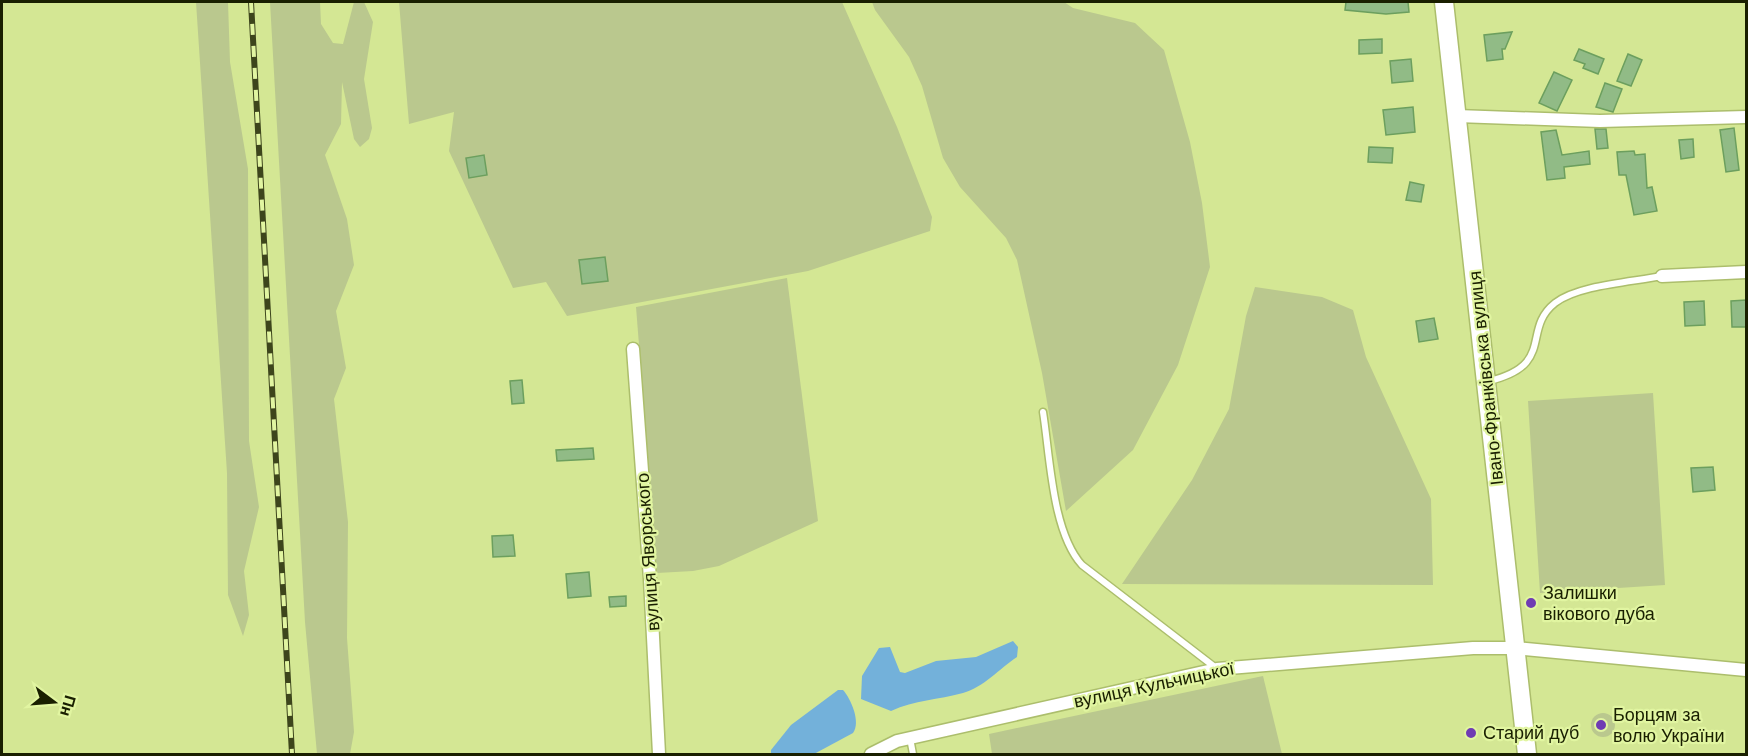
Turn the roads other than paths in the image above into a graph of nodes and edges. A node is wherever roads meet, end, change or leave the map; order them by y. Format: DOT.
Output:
graph roads {
  1 [pos="1444,2"];
  2 [pos="1457,116"];
  3 [pos="1746,117"];
  4 [pos="1746,272"];
  5 [pos="1662,276"];
  6 [pos="633,349"];
  7 [pos="1486,382"];
  8 [pos="1043,412"];
  9 [pos="1515,648"];
  10 [pos="1217,669"];
  11 [pos="1746,670"];
  12 [pos="910,738"];
  13 [pos="659,754"];
  14 [pos="871,754"];
  15 [pos="913,754"];
  16 [pos="1527,754"];
  1 -- 2 [label="main road, Івано-Франківська вулиця"];
  2 -- 3 [label="street"];
  2 -- 7 [label="main road, Івано-Франківська вулиця"];
  4 -- 5 [label="street"];
  5 -- 7 [label="lane"];
  6 -- 13 [label="street, вулиця Яворського"];
  7 -- 9 [label="main road, Івано-Франківська вулиця"];
  8 -- 10 [label="lane"];
  9 -- 10 [label="street, вулиця Кульчицької"];
  9 -- 11 [label="street, вулиця Кульчицької"];
  9 -- 16 [label="main road, Івано-Франківська вулиця"];
  10 -- 12 [label="street, вулиця Кульчицької"];
  12 -- 14 [label="street, вулиця Кульчицької"];
  12 -- 15 [label="lane"];
}
